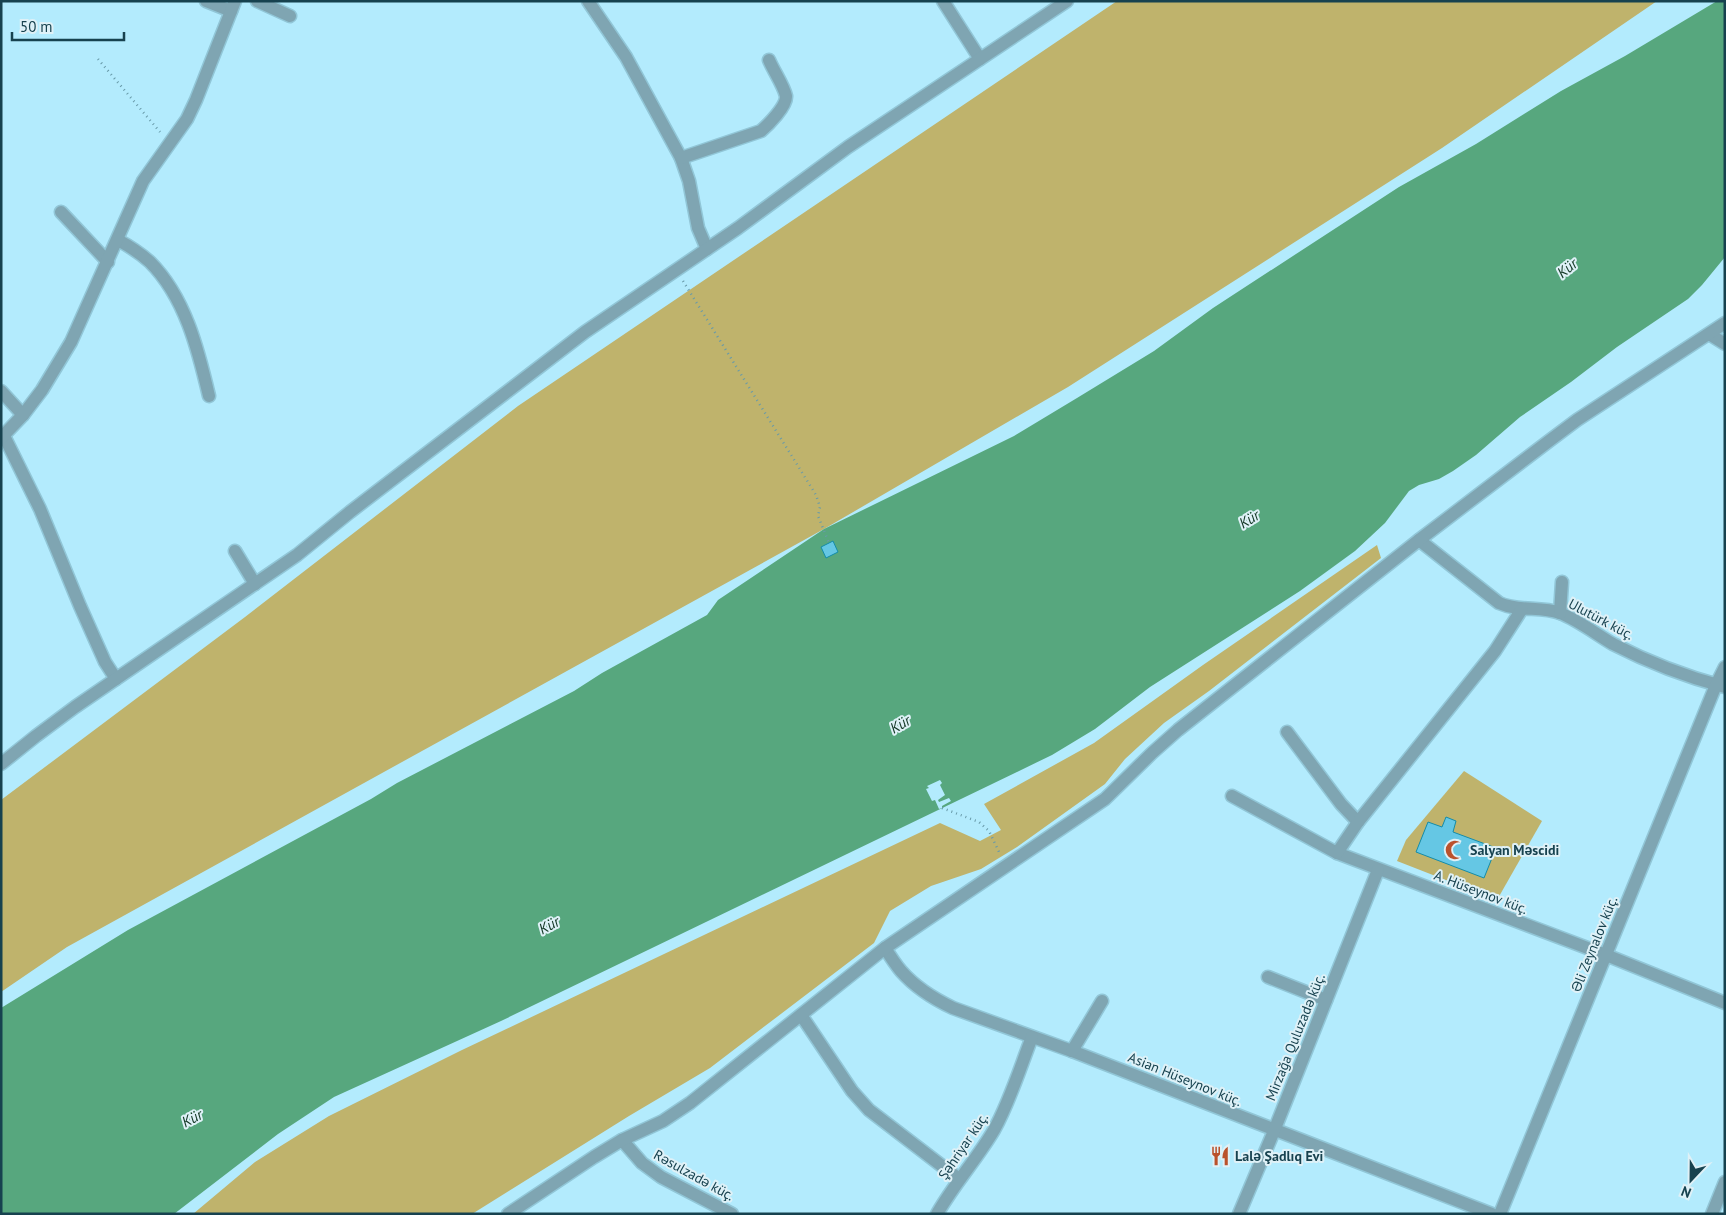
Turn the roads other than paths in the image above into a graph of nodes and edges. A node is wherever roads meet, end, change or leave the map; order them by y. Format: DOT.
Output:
graph roads {
  1 [pos="206,1"];
  2 [pos="257,1"];
  3 [pos="588,1"];
  4 [pos="942,1"];
  5 [pos="1067,1"];
  6 [pos="233,6"];
  7 [pos="290,16"];
  8 [pos="980,59"];
  9 [pos="769,60"];
  10 [pos="681,158"];
  11 [pos="61,212"];
  12 [pos="118,240"];
  13 [pos="708,249"];
  14 [pos="108,262"];
  15 [pos="1725,323"];
  16 [pos="1709,334"];
  17 [pos="1725,344"];
  18 [pos="1,391"];
  19 [pos="209,396"];
  20 [pos="23,415"];
  21 [pos="3,437"];
  22 [pos="1419,540"];
  23 [pos="235,551"];
  24 [pos="1562,582"];
  25 [pos="255,584"];
  26 [pos="1522,609"];
  27 [pos="1560,613"];
  28 [pos="1725,666"];
  29 [pos="116,679"];
  30 [pos="1720,686"];
  31 [pos="1287,732"];
  32 [pos="1,764"];
  33 [pos="1232,796"];
  34 [pos="1358,822"];
  35 [pos="1337,853"];
  36 [pos="1378,870"];
  37 [pos="885,948"];
  38 [pos="1606,955"];
  39 [pos="1268,978"];
  40 [pos="1326,1000"];
  41 [pos="1102,1001"];
  42 [pos="1725,1003"];
  43 [pos="801,1015"];
  44 [pos="1032,1037"];
  45 [pos="1072,1052"];
  46 [pos="1274,1131"];
  47 [pos="622,1140"];
  48 [pos="959,1180"];
  49 [pos="1725,1182"];
  50 [pos="508,1214"];
  51 [pos="732,1214"];
  52 [pos="937,1214"];
  53 [pos="1239,1214"];
  54 [pos="1492,1214"];
  55 [pos="1500,1214"];
  56 [pos="1712,1214"];
  1 -- 6 [label="street"];
  2 -- 7 [label="street"];
  3 -- 10 [label="street"];
  4 -- 8 [label="street"];
  5 -- 8 [label="street"];
  6 -- 12 [label="street"];
  8 -- 13 [label="street"];
  9 -- 10 [label="street"];
  10 -- 13 [label="street"];
  11 -- 14 [label="street"];
  12 -- 14 [label="street"];
  12 -- 19 [label="street"];
  13 -- 25 [label="street"];
  14 -- 20 [label="street"];
  15 -- 16 [label="street"];
  16 -- 17 [label="street"];
  16 -- 22 [label="street"];
  18 -- 20 [label="street"];
  20 -- 21 [label="street"];
  21 -- 29 [label="street"];
  22 -- 26 [label="street, Ulutürk küç."];
  22 -- 37 [label="street"];
  23 -- 25 [label="street"];
  24 -- 27 [label="street"];
  25 -- 29 [label="street"];
  26 -- 27 [label="street, Ulutürk küç."];
  26 -- 34 [label="street"];
  27 -- 30 [label="street, Ulutürk küç."];
  28 -- 30 [label="street, Əli Zeynalov küç."];
  29 -- 32 [label="street"];
  30 -- 38 [label="street, Əli Zeynalov küç."];
  31 -- 34 [label="street"];
  33 -- 35 [label="street, A. Hüseynov küç."];
  34 -- 35 [label="street"];
  35 -- 36 [label="street, A. Hüseynov küç."];
  36 -- 38 [label="street, A. Hüseynov küç."];
  36 -- 40 [label="street, Mirzağa Quluzadə küç."];
  37 -- 43 [label="street"];
  37 -- 44 [label="street, Asian Hüseynov küç."];
  38 -- 42 [label="street, A. Hüseynov küç."];
  38 -- 55 [label="street, Əli Zeynalov küç."];
  39 -- 40 [label="street"];
  40 -- 46 [label="street, Mirzağa Quluzadə küç."];
  41 -- 45 [label="street"];
  43 -- 47 [label="street"];
  43 -- 48 [label="street"];
  44 -- 45 [label="street, Asian Hüseynov küç."];
  44 -- 48 [label="street, Şəhriyar küç."];
  45 -- 46 [label="street, Asian Hüseynov küç."];
  46 -- 53 [label="street, Mirzağa Quluzadə küç."];
  46 -- 54 [label="street, Asian Hüseynov küç."];
  47 -- 50 [label="street"];
  47 -- 51 [label="street, Rəsulzadə küç."];
  48 -- 52 [label="street, Şəhriyar küç."];
  49 -- 56 [label="street"];
}
